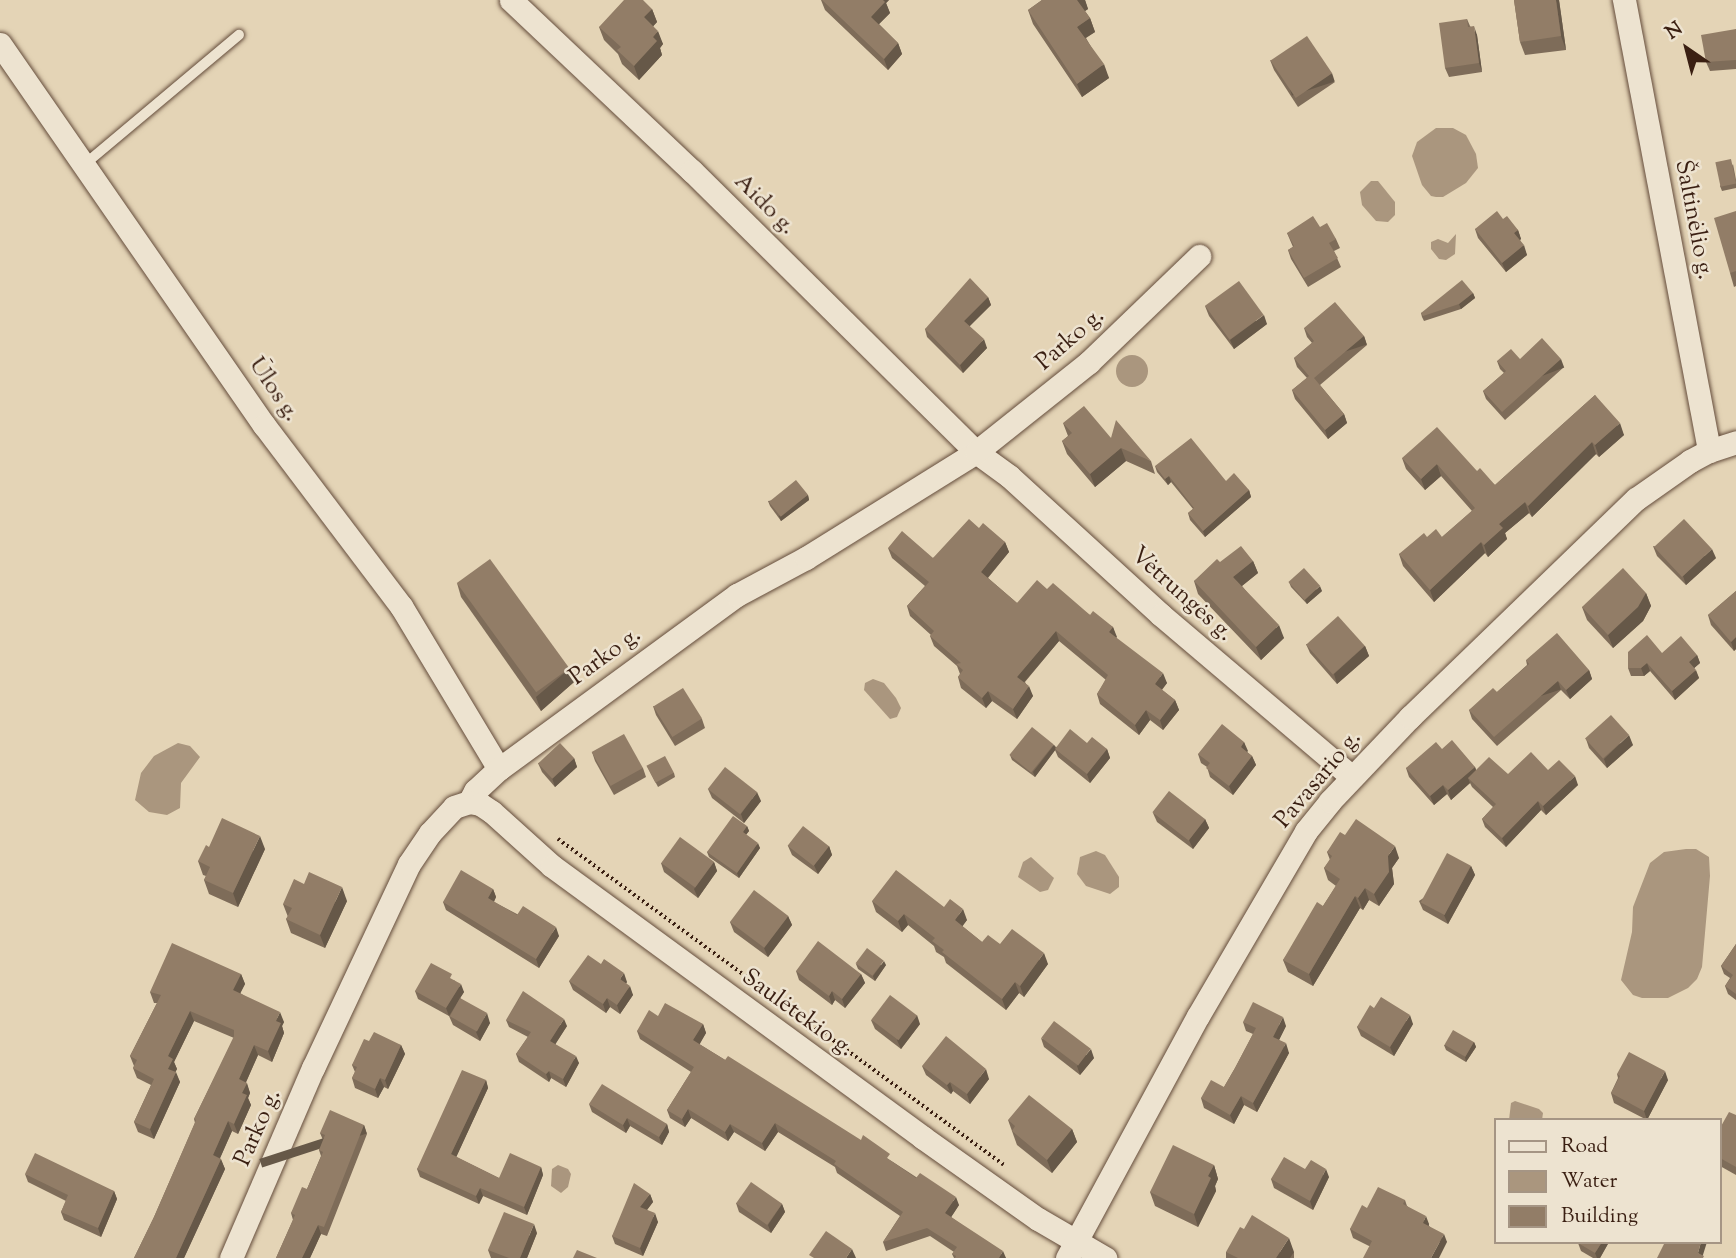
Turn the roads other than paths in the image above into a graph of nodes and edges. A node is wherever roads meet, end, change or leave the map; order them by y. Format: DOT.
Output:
graph roads {
  1 [pos="511,0"];
  2 [pos="1624,0"];
  3 [pos="239,35"];
  4 [pos="0,44"];
  5 [pos="85,164"];
  6 [pos="1199,256"];
  7 [pos="1736,443"];
  8 [pos="1709,451"];
  9 [pos="976,452"];
  10 [pos="499,769"];
  11 [pos="1351,776"];
  12 [pos="469,802"];
  13 [pos="1071,1249"];
  14 [pos="230,1258"];
  15 [pos="1105,1258"];
  1 -- 9 [label="street, Aido g."];
  2 -- 8 [label="street, Šaltinėlio g."];
  3 -- 5 [label="lane"];
  4 -- 5 [label="street, Ūlos g."];
  5 -- 10 [label="street, Ūlos g."];
  6 -- 9 [label="street, Parko g."];
  7 -- 8 [label="street, Pavasario g."];
  8 -- 11 [label="street, Pavasario g."];
  9 -- 10 [label="street, Parko g."];
  9 -- 11 [label="street, Vėtrungės g."];
  10 -- 12 [label="street, Parko g."];
  11 -- 13 [label="street, Pavasario g."];
  12 -- 13 [label="street, Saulėtekio g."];
  12 -- 14 [label="street, Parko g."];
  13 -- 15 [label="street, Saulėtekio g."];
}
